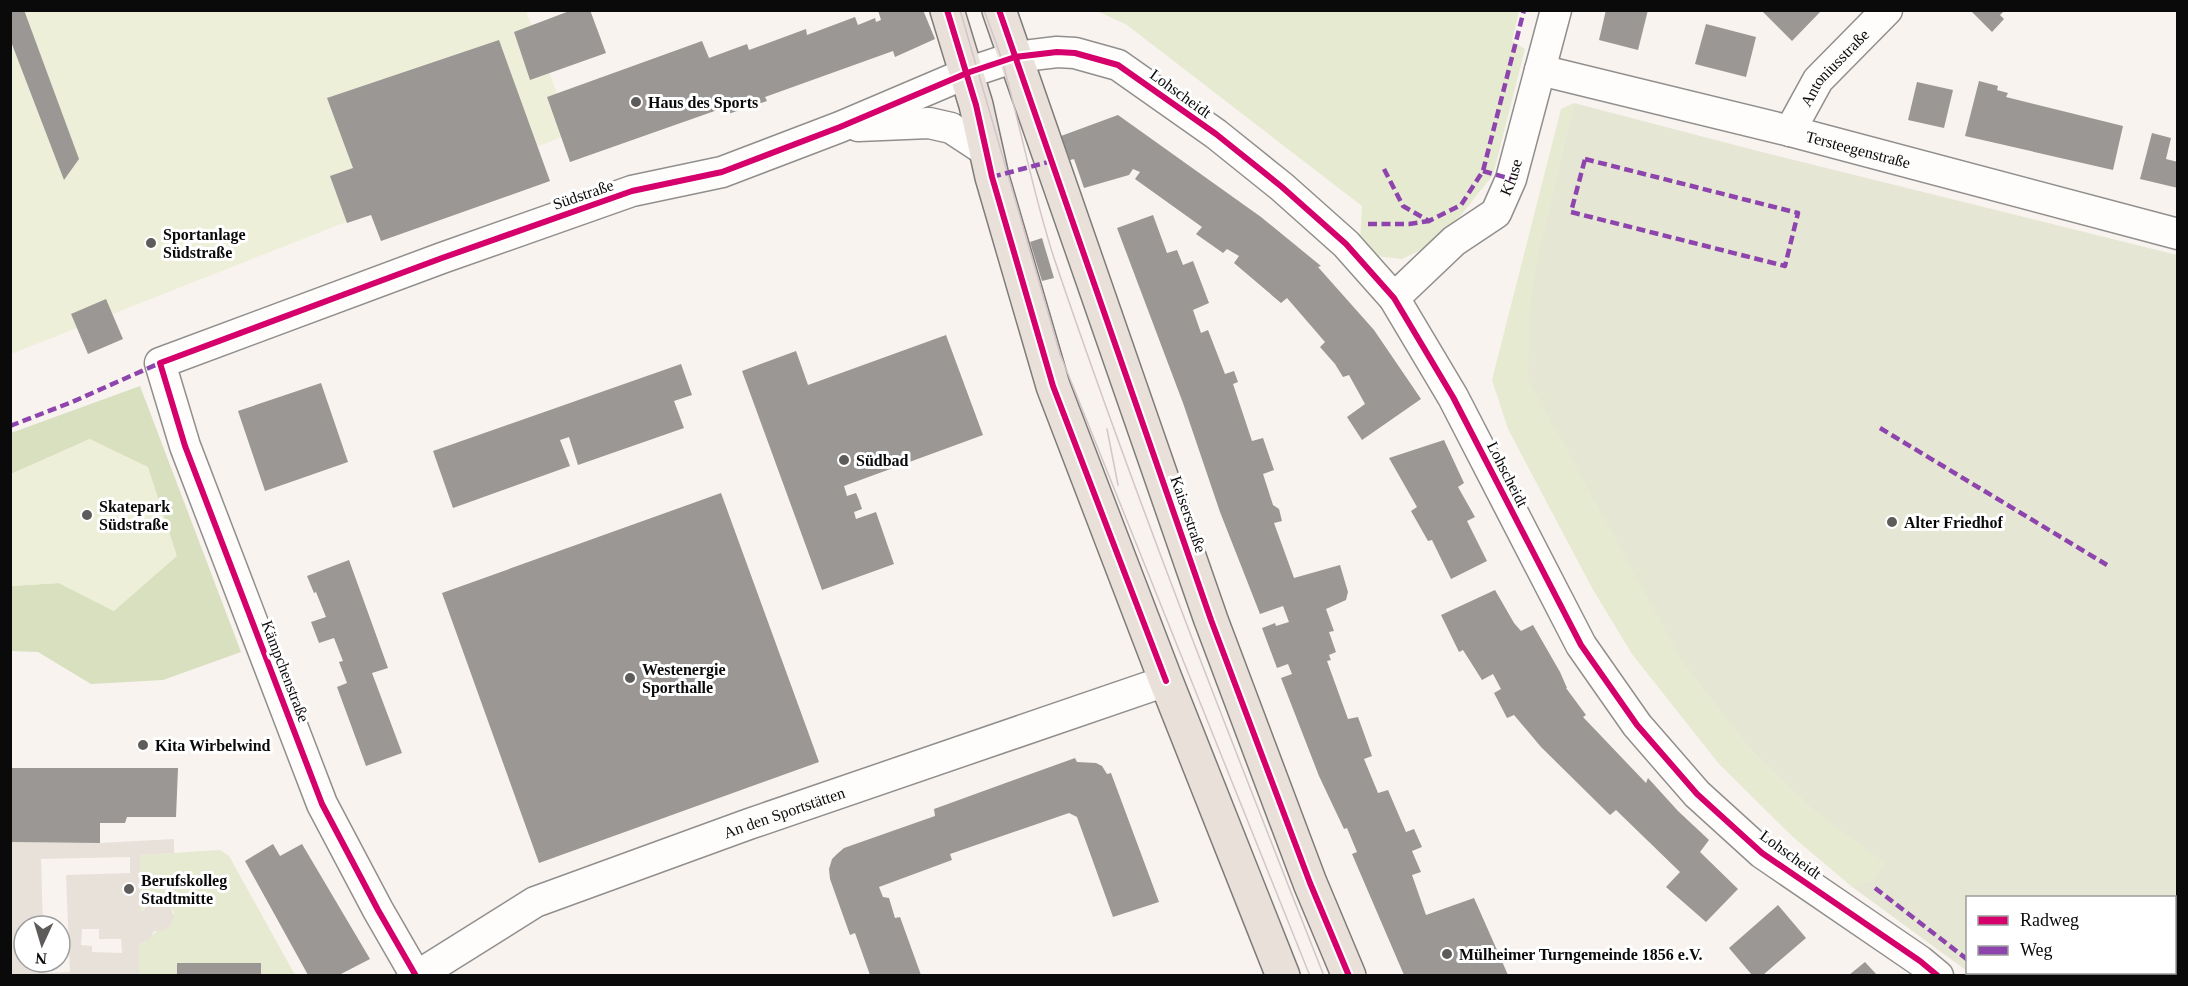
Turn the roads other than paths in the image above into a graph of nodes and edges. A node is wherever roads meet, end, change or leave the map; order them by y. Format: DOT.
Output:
graph roads {
  1 [pos="947,10"];
  2 [pos="999,10"];
  3 [pos="1556,10"];
  4 [pos="1887,10"];
  5 [pos="1015,57"];
  6 [pos="1540,70"];
  7 [pos="967,73"];
  8 [pos="840,127"];
  9 [pos="1790,131"];
  10 [pos="986,151"];
  11 [pos="2178,234"];
  12 [pos="1394,298"];
  13 [pos="160,363"];
  14 [pos="1166,681"];
  15 [pos="417,975"];
  16 [pos="1283,975"];
  17 [pos="1349,975"];
  18 [pos="1938,975"];
  1 -- 7 [label="main road"];
  2 -- 5 [label="main road, Kaiserstraße"];
  3 -- 6 [label="street, Kluse"];
  4 -- 9 [label="street, Antoniusstraße"];
  5 -- 7 [label="street, Südstraße"];
  5 -- 12 [label="street, Lohscheidt"];
  5 -- 17 [label="main road, Kaiserstraße"];
  6 -- 9 [label="street, Tersteegenstraße"];
  6 -- 12 [label="street, Kluse"];
  7 -- 8 [label="street, Südstraße"];
  7 -- 10 [label="main road"];
  8 -- 10 [label="street, Südstraße"];
  8 -- 13 [label="street, Südstraße"];
  9 -- 11 [label="street, Tersteegenstraße"];
  10 -- 14 [label="main road"];
  12 -- 18 [label="street, Lohscheidt"];
  13 -- 15 [label="street, Kämpchenstraße"];
  14 -- 15 [label="street, An den Sportstätten"];
  14 -- 16 [label="main road"];
}
